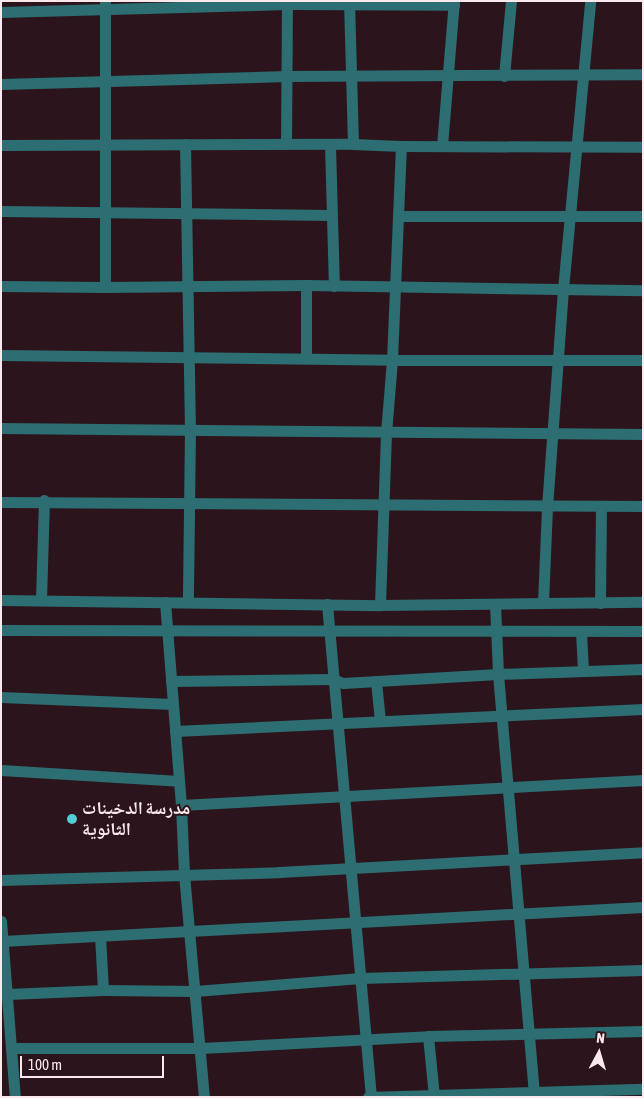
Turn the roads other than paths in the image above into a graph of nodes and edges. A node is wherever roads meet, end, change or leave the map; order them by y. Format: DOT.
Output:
graph roads {
  1 [pos="511,1"];
  2 [pos="590,1"];
  3 [pos="287,2"];
  4 [pos="349,3"];
  5 [pos="454,3"];
  6 [pos="185,4"];
  7 [pos="105,5"];
  8 [pos="1,12"];
  9 [pos="582,74"];
  10 [pos="643,74"];
  11 [pos="351,75"];
  12 [pos="287,76"];
  13 [pos="448,76"];
  14 [pos="504,76"];
  15 [pos="106,81"];
  16 [pos="1,84"];
  17 [pos="185,144"];
  18 [pos="286,144"];
  19 [pos="353,144"];
  20 [pos="330,145"];
  21 [pos="1,146"];
  22 [pos="105,146"];
  23 [pos="401,146"];
  24 [pos="442,146"];
  25 [pos="577,147"];
  26 [pos="643,147"];
  27 [pos="1,211"];
  28 [pos="106,212"];
  29 [pos="186,212"];
  30 [pos="331,216"];
  31 [pos="398,216"];
  32 [pos="643,216"];
  33 [pos="569,217"];
  34 [pos="306,285"];
  35 [pos="1,286"];
  36 [pos="188,286"];
  37 [pos="334,286"];
  38 [pos="106,287"];
  39 [pos="394,288"];
  40 [pos="563,289"];
  41 [pos="643,290"];
  42 [pos="1,355"];
  43 [pos="188,356"];
  44 [pos="306,358"];
  45 [pos="392,360"];
  46 [pos="643,360"];
  47 [pos="558,361"];
  48 [pos="1,428"];
  49 [pos="190,429"];
  50 [pos="386,433"];
  51 [pos="554,434"];
  52 [pos="643,434"];
  53 [pos="44,500"];
  54 [pos="189,501"];
  55 [pos="1,502"];
  56 [pos="384,506"];
  57 [pos="601,506"];
  58 [pos="643,506"];
  59 [pos="547,507"];
  60 [pos="1,600"];
  61 [pos="41,600"];
  62 [pos="165,602"];
  63 [pos="188,602"];
  64 [pos="643,602"];
  65 [pos="600,603"];
  66 [pos="327,604"];
  67 [pos="495,604"];
  68 [pos="543,604"];
  69 [pos="380,605"];
  70 [pos="1,630"];
  71 [pos="329,630"];
  72 [pos="495,631"];
  73 [pos="643,631"];
  74 [pos="166,632"];
  75 [pos="580,632"];
  76 [pos="643,669"];
  77 [pos="583,670"];
  78 [pos="498,674"];
  79 [pos="332,679"];
  80 [pos="171,681"];
  81 [pos="376,681"];
  82 [pos="1,697"];
  83 [pos="173,704"];
  84 [pos="643,709"];
  85 [pos="502,717"];
  86 [pos="380,721"];
  87 [pos="337,723"];
  88 [pos="175,731"];
  89 [pos="1,770"];
  90 [pos="643,780"];
  91 [pos="179,781"];
  92 [pos="508,787"];
  93 [pos="344,797"];
  94 [pos="181,805"];
  95 [pos="643,852"];
  96 [pos="514,858"];
  97 [pos="352,867"];
  98 [pos="184,874"];
  99 [pos="1,880"];
  100 [pos="643,907"];
  101 [pos="520,914"];
  102 [pos="1,921"];
  103 [pos="356,924"];
  104 [pos="191,932"];
  105 [pos="100,936"];
  106 [pos="2,941"];
  107 [pos="3,964"];
  108 [pos="643,970"];
  109 [pos="524,974"];
  110 [pos="360,978"];
  111 [pos="103,990"];
  112 [pos="195,991"];
  113 [pos="8,994"];
  114 [pos="643,1031"];
  115 [pos="530,1033"];
  116 [pos="6,1035"];
  117 [pos="428,1036"];
  118 [pos="365,1038"];
  119 [pos="11,1048"];
  120 [pos="201,1048"];
  121 [pos="643,1089"];
  122 [pos="534,1094"];
  123 [pos="434,1096"];
  124 [pos="15,1097"];
  125 [pos="204,1097"];
  126 [pos="369,1097"];
  1 -- 14 [label="street"];
  2 -- 9 [label="street"];
  3 -- 4 [label="street"];
  3 -- 6 [label="street"];
  3 -- 12 [label="street"];
  4 -- 5 [label="street"];
  4 -- 11 [label="street"];
  5 -- 13 [label="street"];
  6 -- 7 [label="street"];
  7 -- 8 [label="street"];
  7 -- 15 [label="street"];
  9 -- 10 [label="street"];
  9 -- 14 [label="street"];
  9 -- 25 [label="street"];
  11 -- 12 [label="street"];
  11 -- 13 [label="street"];
  11 -- 19 [label="street"];
  12 -- 15 [label="street"];
  12 -- 18 [label="street"];
  13 -- 14 [label="street"];
  13 -- 24 [label="street"];
  15 -- 16 [label="street"];
  15 -- 22 [label="street"];
  17 -- 18 [label="street"];
  17 -- 22 [label="street"];
  17 -- 29 [label="street"];
  18 -- 20 [label="street"];
  19 -- 20 [label="street"];
  19 -- 23 [label="street"];
  20 -- 30 [label="street"];
  21 -- 22 [label="street"];
  22 -- 28 [label="street"];
  23 -- 24 [label="street"];
  23 -- 31 [label="street"];
  24 -- 25 [label="street"];
  25 -- 26 [label="street"];
  25 -- 33 [label="street"];
  27 -- 28 [label="street"];
  28 -- 29 [label="street"];
  28 -- 38 [label="street"];
  29 -- 30 [label="street"];
  29 -- 36 [label="street"];
  30 -- 37 [label="street"];
  31 -- 33 [label="street"];
  31 -- 39 [label="street"];
  32 -- 33 [label="street"];
  33 -- 40 [label="street"];
  34 -- 36 [label="street"];
  34 -- 37 [label="street"];
  34 -- 44 [label="street"];
  35 -- 38 [label="street"];
  36 -- 38 [label="street"];
  36 -- 43 [label="street"];
  37 -- 39 [label="street"];
  39 -- 40 [label="street"];
  39 -- 45 [label="street"];
  40 -- 41 [label="street"];
  40 -- 47 [label="street"];
  42 -- 43 [label="street"];
  43 -- 44 [label="street"];
  43 -- 49 [label="street"];
  44 -- 45 [label="street"];
  45 -- 47 [label="street"];
  45 -- 50 [label="street"];
  46 -- 47 [label="street"];
  47 -- 51 [label="street"];
  48 -- 49 [label="street"];
  49 -- 50 [label="street"];
  49 -- 54 [label="street"];
  50 -- 51 [label="street"];
  50 -- 56 [label="street"];
  51 -- 52 [label="street"];
  51 -- 59 [label="street"];
  53 -- 54 [label="street"];
  53 -- 55 [label="street"];
  53 -- 61 [label="street"];
  54 -- 56 [label="street"];
  54 -- 63 [label="street"];
  56 -- 59 [label="street"];
  56 -- 69 [label="street"];
  57 -- 58 [label="street"];
  57 -- 59 [label="street"];
  57 -- 65 [label="street"];
  59 -- 68 [label="street"];
  60 -- 61 [label="street"];
  61 -- 62 [label="street"];
  62 -- 63 [label="street"];
  62 -- 74 [label="street"];
  63 -- 66 [label="street"];
  64 -- 65 [label="street"];
  65 -- 68 [label="street"];
  66 -- 69 [label="street"];
  66 -- 71 [label="street"];
  67 -- 68 [label="street"];
  67 -- 69 [label="street"];
  67 -- 72 [label="street"];
  70 -- 74 [label="street"];
  71 -- 72 [label="street"];
  71 -- 74 [label="street"];
  71 -- 79 [label="street"];
  72 -- 75 [label="street"];
  72 -- 78 [label="street"];
  73 -- 75 [label="street"];
  74 -- 80 [label="street"];
  75 -- 77 [label="street"];
  76 -- 77 [label="street"];
  77 -- 78 [label="street"];
  78 -- 81 [label="street"];
  78 -- 85 [label="street"];
  79 -- 80 [label="street"];
  79 -- 81 [label="street"];
  79 -- 87 [label="street"];
  80 -- 83 [label="street"];
  81 -- 86 [label="street"];
  82 -- 83 [label="street"];
  83 -- 88 [label="street"];
  84 -- 85 [label="street"];
  85 -- 86 [label="street"];
  85 -- 92 [label="street"];
  86 -- 87 [label="street"];
  87 -- 88 [label="street"];
  87 -- 93 [label="street"];
  88 -- 91 [label="street"];
  89 -- 91 [label="street"];
  90 -- 92 [label="street"];
  91 -- 94 [label="street"];
  92 -- 93 [label="street"];
  92 -- 96 [label="street"];
  93 -- 94 [label="street"];
  93 -- 97 [label="street"];
  94 -- 98 [label="street"];
  95 -- 96 [label="street"];
  96 -- 97 [label="street"];
  96 -- 101 [label="street"];
  97 -- 98 [label="street"];
  97 -- 103 [label="street"];
  98 -- 99 [label="street"];
  98 -- 104 [label="street"];
  100 -- 101 [label="street"];
  101 -- 103 [label="street"];
  101 -- 109 [label="street"];
  102 -- 106 [label="street"];
  103 -- 104 [label="street"];
  103 -- 110 [label="street"];
  104 -- 105 [label="street"];
  104 -- 112 [label="street"];
  105 -- 106 [label="street"];
  105 -- 111 [label="street"];
  106 -- 107 [label="street"];
  107 -- 113 [label="street"];
  108 -- 109 [label="street"];
  109 -- 110 [label="street"];
  109 -- 115 [label="street"];
  110 -- 112 [label="street"];
  110 -- 118 [label="street"];
  111 -- 112 [label="street"];
  111 -- 113 [label="street"];
  112 -- 120 [label="street"];
  113 -- 116 [label="street"];
  114 -- 115 [label="street"];
  115 -- 117 [label="street"];
  115 -- 122 [label="street"];
  116 -- 119 [label="street"];
  117 -- 118 [label="street"];
  117 -- 123 [label="street"];
  118 -- 120 [label="street"];
  118 -- 126 [label="street"];
  119 -- 120 [label="street"];
  119 -- 124 [label="street"];
  120 -- 125 [label="street"];
  121 -- 122 [label="street"];
  122 -- 123 [label="street"];
  123 -- 126 [label="street"];
}
